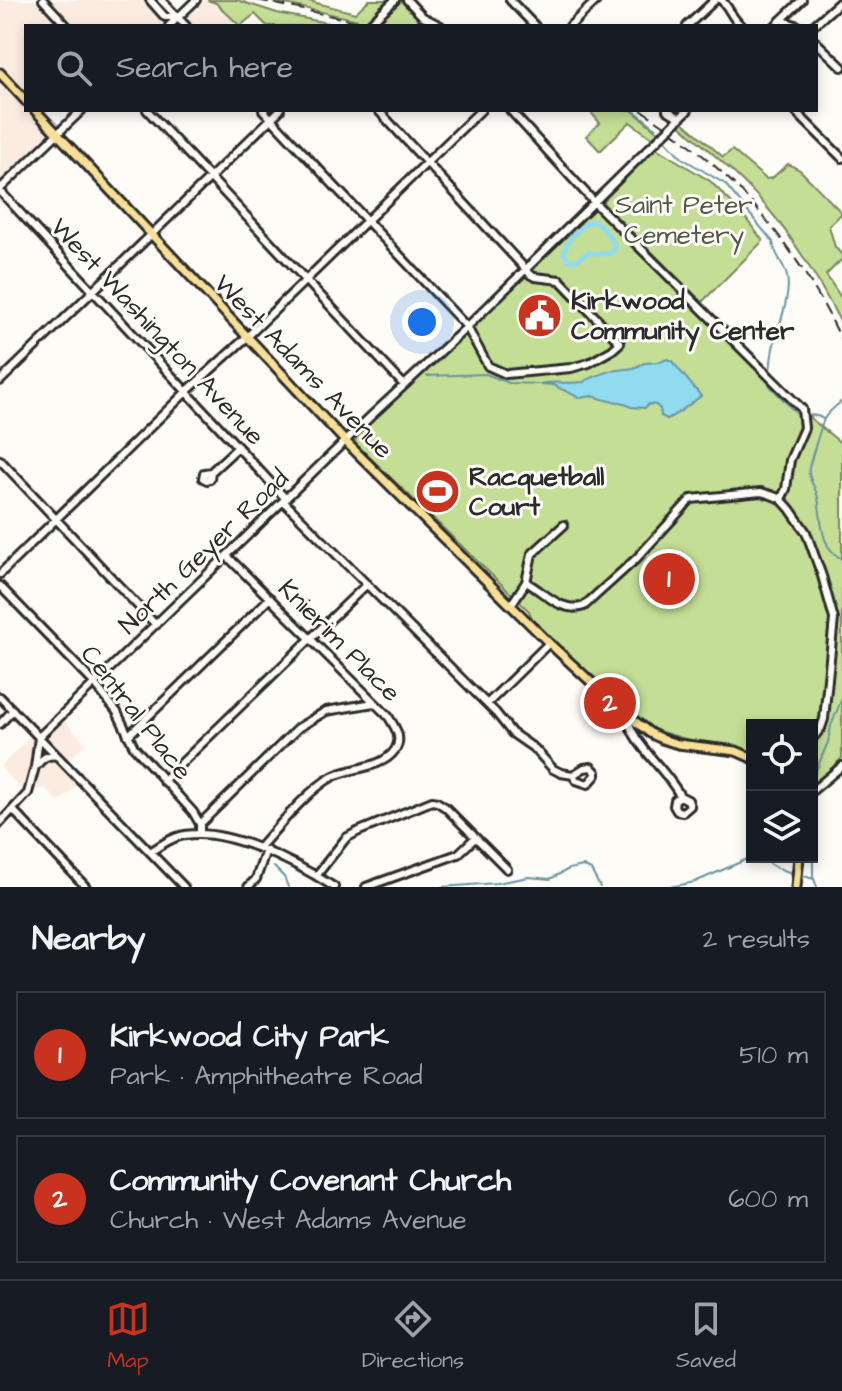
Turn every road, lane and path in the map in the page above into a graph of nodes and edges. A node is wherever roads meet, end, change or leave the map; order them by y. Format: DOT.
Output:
graph roads {
  1 [pos="43,0"];
  2 [pos="150,0"];
  3 [pos="161,0"];
  4 [pos="196,0"];
  5 [pos="395,0"];
  6 [pos="407,0"];
  7 [pos="510,0"];
  8 [pos="597,0"];
  9 [pos="718,0"];
  10 [pos="802,0"];
  11 [pos="842,0"];
  12 [pos="178,17"];
  13 [pos="781,20"];
  14 [pos="65,24"];
  15 [pos="171,24"];
  16 [pos="184,24"];
  17 [pos="370,24"];
  18 [pos="437,24"];
  19 [pos="533,24"];
  20 [pos="572,24"];
  21 [pos="689,24"];
  22 [pos="740,24"];
  23 [pos="777,24"];
  24 [pos="792,24"];
  25 [pos="815,24"];
  26 [pos="818,44"];
  27 [pos="842,67"];
  28 [pos="0,73"];
  29 [pos="24,99"];
  30 [pos="37,112"];
  31 [pos="80,112"];
  32 [pos="149,112"];
  33 [pos="265,112"];
  34 [pos="278,112"];
  35 [pos="380,112"];
  36 [pos="479,112"];
  37 [pos="512,112"];
  38 [pos="670,112"];
  39 [pos="686,112"];
  40 [pos="796,112"];
  41 [pos="680,118"];
  42 [pos="271,119"];
  43 [pos="57,134"];
  44 [pos="842,157"];
  45 [pos="426,162"];
  46 [pos="211,178"];
  47 [pos="0,190"];
  48 [pos="594,202"];
  49 [pos="367,220"];
  50 [pos="152,235"];
  51 [pos="525,269"];
  52 [pos="306,280"];
  53 [pos="93,292"];
  54 [pos="467,327"];
  55 [pos="247,337"];
  56 [pos="0,381"];
  57 [pos="404,385"];
  58 [pos="186,392"];
  59 [pos="345,441"];
  60 [pos="238,447"];
  61 [pos="0,460"];
  62 [pos="211,472"];
  63 [pos="781,499"];
  64 [pos="285,500"];
  65 [pos="56,519"];
  66 [pos="564,525"];
  67 [pos="227,556"];
  68 [pos="0,574"];
  69 [pos="526,582"];
  70 [pos="367,584"];
  71 [pos="0,586"];
  72 [pos="270,598"];
  73 [pos="511,605"];
  74 [pos="156,625"];
  75 [pos="310,639"];
  76 [pos="549,643"];
  77 [pos="94,683"];
  78 [pos="0,697"];
  79 [pos="374,703"];
  80 [pos="487,704"];
  81 [pos="13,710"];
  82 [pos="627,715"];
  83 [pos="0,724"];
  84 [pos="818,732"];
  85 [pos="128,736"];
  86 [pos="39,737"];
  87 [pos="746,755"];
  88 [pos="57,756"];
  89 [pos="842,766"];
  90 [pos="35,767"];
  91 [pos="573,775"];
  92 [pos="163,781"];
  93 [pos="818,786"];
  94 [pos="680,796"];
  95 [pos="13,810"];
  96 [pos="0,823"];
  97 [pos="200,824"];
  98 [pos="200,833"];
  99 [pos="475,838"];
  100 [pos="263,848"];
  101 [pos="150,852"];
  102 [pos="798,863"];
  103 [pos="507,869"];
  104 [pos="316,876"];
  105 [pos="86,887"];
  106 [pos="184,887"];
  107 [pos="248,887"];
  108 [pos="334,887"];
  109 [pos="366,887"];
  110 [pos="796,887"];
  1 -- 14 [label="street"];
  2 -- 12 [label="street"];
  3 -- 12 [label="street"];
  4 -- 12 [label="street"];
  5 -- 17 [label="street, bridge"];
  6 -- 18 [label="street"];
  7 -- 19 [label="street"];
  8 -- 20 [label="street"];
  9 -- 21 [label="street"];
  9 -- 22 [label="street"];
  10 -- 13 [label="street"];
  11 -- 25 [label="street"];
  12 -- 15 [label="street"];
  12 -- 16 [label="street"];
  13 -- 23 [label="street"];
  13 -- 24 [label="street"];
  26 -- 27 [label="street"];
  28 -- 29 [label="main road"];
  30 -- 43 [label="main road, West Adams Avenue"];
  31 -- 43 [label="street"];
  32 -- 46 [label="street"];
  33 -- 42 [label="street"];
  34 -- 42 [label="street"];
  35 -- 45 [label="street"];
  36 -- 45 [label="street"];
  37 -- 48 [label="street"];
  38 -- 41 [label="street"];
  39 -- 41 [label="street, North Geyer Road"];
  40 -- 44 [label="street"];
  41 -- 48 [label="street, North Geyer Road"];
  42 -- 46 [label="street"];
  42 -- 49 [label="street"];
  43 -- 47 [label="street"];
  43 -- 50 [label="main road, West Adams Avenue"];
  45 -- 49 [label="street"];
  45 -- 51 [label="street"];
  46 -- 50 [label="street"];
  46 -- 52 [label="street"];
  47 -- 53 [label="street, West Washington Avenue"];
  48 -- 51 [label="street, North Geyer Road"];
  48 -- 63 [label="street"];
  49 -- 52 [label="street"];
  49 -- 54 [label="street"];
  50 -- 53 [label="street"];
  50 -- 55 [label="main road, West Adams Avenue"];
  51 -- 54 [label="street, North Geyer Road"];
  51 -- 54 [label="street"];
  52 -- 55 [label="street"];
  52 -- 57 [label="street"];
  53 -- 56 [label="street"];
  53 -- 58 [label="street, West Washington Avenue"];
  54 -- 57 [label="street, North Geyer Road"];
  55 -- 58 [label="street"];
  55 -- 59 [label="main road, West Adams Avenue"];
  57 -- 59 [label="street, North Geyer Road"];
  58 -- 60 [label="street, West Washington Avenue"];
  58 -- 65 [label="street"];
  59 -- 64 [label="street, North Geyer Road"];
  59 -- 73 [label="main road, West Adams Avenue"];
  60 -- 62 [label="street"];
  60 -- 64 [label="street, West Washington Avenue"];
  61 -- 65 [label="street"];
  63 -- 69 [label="street"];
  63 -- 84 [label="street"];
  64 -- 67 [label="street, North Geyer Road"];
  64 -- 70 [label="street, West Washington Avenue"];
  65 -- 68 [label="street"];
  65 -- 74 [label="street"];
  66 -- 69 [label="street"];
  67 -- 72 [label="street, Knierim Place"];
  67 -- 74 [label="street, North Geyer Road"];
  69 -- 73 [label="street"];
  70 -- 75 [label="street"];
  70 -- 80 [label="street, West Washington Avenue"];
  71 -- 77 [label="street, Central Place"];
  72 -- 75 [label="street, Knierim Place"];
  72 -- 85 [label="street"];
  73 -- 76 [label="main road, West Adams Avenue"];
  74 -- 77 [label="street, North Geyer Road"];
  75 -- 79 [label="street, Knierim Place"];
  75 -- 92 [label="street"];
  76 -- 80 [label="street"];
  76 -- 82 [label="main road, West Adams Avenue"];
  77 -- 85 [label="street, Central Place"];
  77 -- 86 [label="street, North Geyer Road"];
  78 -- 81 [label="street"];
  79 -- 97 [label="street"];
  79 -- 100 [label="street, Knierim Place"];
  80 -- 91 [label="street, West Washington Avenue"];
  81 -- 83 [label="street"];
  81 -- 86 [label="street"];
  82 -- 87 [label="main road, West Adams Avenue"];
  82 -- 94 [label="street"];
  85 -- 92 [label="street, Central Place"];
  86 -- 88 [label="street"];
  86 -- 90 [label="street"];
  88 -- 90 [label="street"];
  88 -- 101 [label="street"];
  89 -- 93 [label="street"];
  90 -- 95 [label="street"];
  92 -- 97 [label="street, Central Place"];
  95 -- 96 [label="street"];
  95 -- 105 [label="street"];
  97 -- 98 [label="street"];
  98 -- 100 [label="street"];
  98 -- 101 [label="street"];
  99 -- 103 [label="street"];
  99 -- 104 [label="street"];
  99 -- 109 [label="street"];
  100 -- 104 [label="street"];
  100 -- 107 [label="street"];
  101 -- 106 [label="street"];
  102 -- 110 [label="main road"];
  104 -- 108 [label="street"];
}
